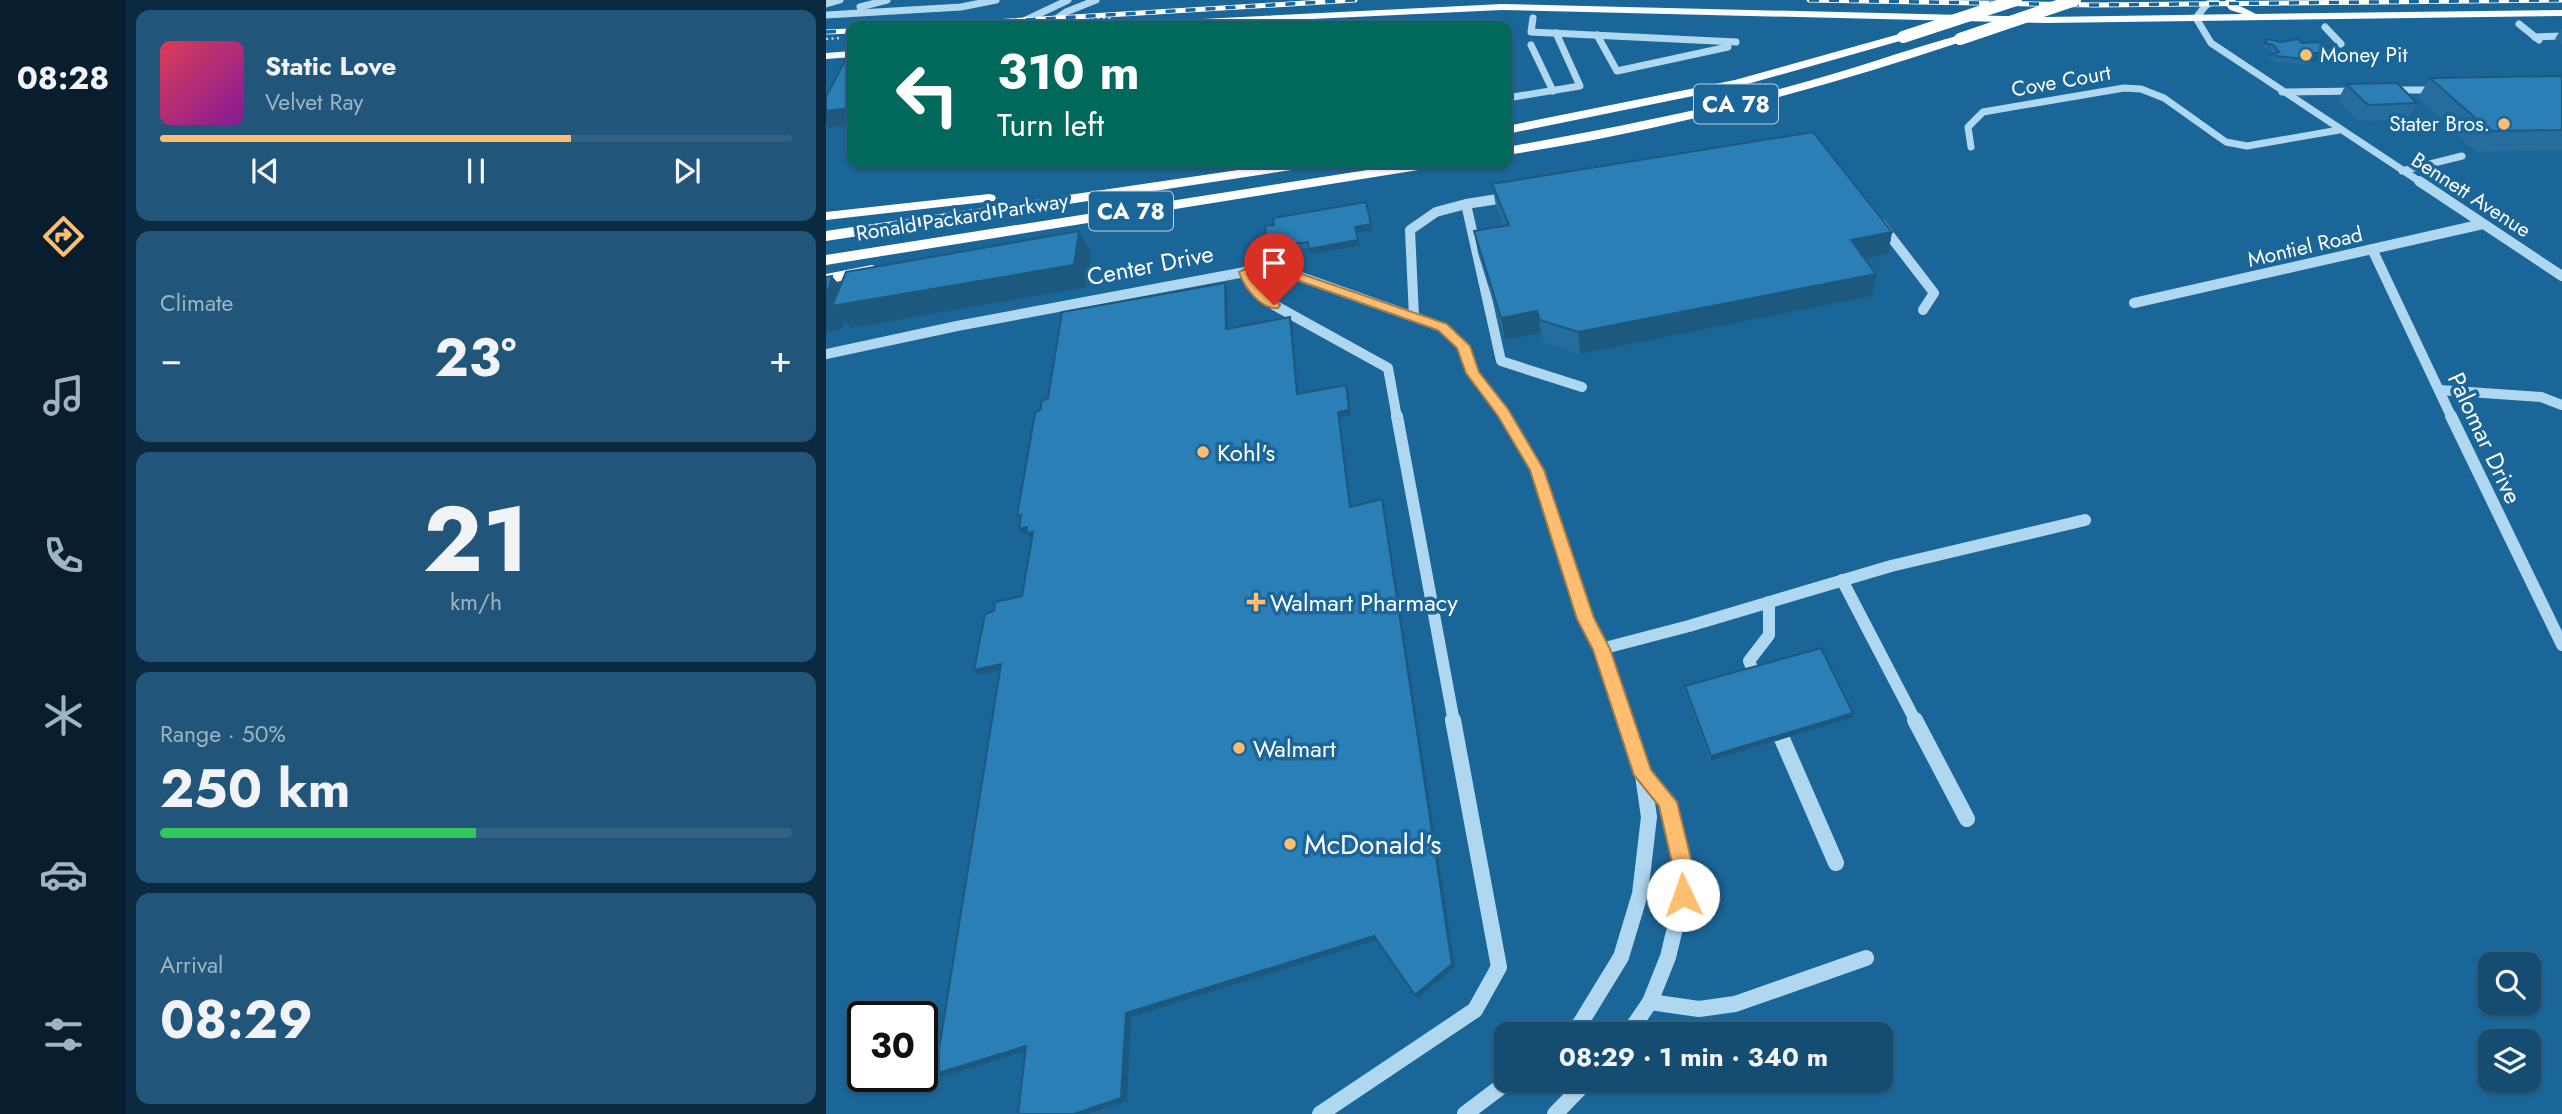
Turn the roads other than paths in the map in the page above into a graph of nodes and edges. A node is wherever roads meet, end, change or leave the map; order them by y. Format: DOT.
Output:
graph roads {
  1 [pos="840,0"];
  2 [pos="887,0"];
  3 [pos="925,0"];
  4 [pos="996,0"];
  5 [pos="1066,0"];
  6 [pos="1096,0"];
  7 [pos="2016,0"];
  8 [pos="2075,0"];
  9 [pos="2216,0"];
  10 [pos="2231,0"];
  11 [pos="980,1"];
  12 [pos="826,4"];
  13 [pos="935,8"];
  14 [pos="1560,8"];
  15 [pos="2550,13"];
  16 [pos="2562,13"];
  17 [pos="829,15"];
  18 [pos="2272,17"];
  19 [pos="1533,18"];
  20 [pos="2196,18"];
  21 [pos="1025,21"];
  22 [pos="1053,21"];
  23 [pos="1208,21"];
  24 [pos="1443,21"];
  25 [pos="2519,24"];
  26 [pos="2562,24"];
  27 [pos="2325,27"];
  28 [pos="2202,29"];
  29 [pos="1556,33"];
  30 [pos="1597,35"];
  31 [pos="2562,36"];
  32 [pos="847,43"];
  33 [pos="2341,44"];
  34 [pos="826,45"];
  35 [pos="1531,45"];
  36 [pos="826,56"];
  37 [pos="847,57"];
  38 [pos="2452,89"];
  39 [pos="2377,90"];
  40 [pos="1553,91"];
  41 [pos="2364,91"];
  42 [pos="2282,92"];
  43 [pos="1512,97"];
  44 [pos="1512,129"];
  45 [pos="2339,130"];
  46 [pos="1971,147"];
  47 [pos="1512,150"];
  48 [pos="2462,156"];
  49 [pos="1277,168"];
  50 [pos="1405,168"];
  51 [pos="2402,171"];
  52 [pos="1249,172"];
  53 [pos="1519,196"];
  54 [pos="1466,204"];
  55 [pos="1159,206"];
  56 [pos="1873,214"];
  57 [pos="826,216"];
  58 [pos="2483,223"];
  59 [pos="826,236"];
  60 [pos="2372,249"];
  61 [pos="933,259"];
  62 [pos="826,260"];
  63 [pos="893,267"];
  64 [pos="1245,272"];
  65 [pos="2562,276"];
  66 [pos="826,279"];
  67 [pos="2134,303"];
  68 [pos="1923,310"];
  69 [pos="1414,317"];
  70 [pos="826,354"];
  71 [pos="1582,387"];
  72 [pos="2440,390"];
  73 [pos="2562,405"];
  74 [pos="2085,520"];
  75 [pos="1842,580"];
  76 [pos="1769,602"];
  77 [pos="2562,645"];
  78 [pos="1601,649"];
  79 [pos="1643,775"];
  80 [pos="1967,819"];
  81 [pos="1836,863"];
  82 [pos="1866,958"];
  83 [pos="1650,1002"];
  84 [pos="1581,1022"];
  85 [pos="1636,1022"];
  86 [pos="1494,1092"];
  87 [pos="1576,1092"];
  88 [pos="1320,1114"];
  89 [pos="1465,1114"];
  90 [pos="1555,1114"];
  1 -- 12 [label="street"];
  2 -- 17 [label="street"];
  3 -- 13 [label="street"];
  4 -- 11 [label="street"];
  5 -- 21 [label="street"];
  6 -- 22 [label="street"];
  7 -- 44 [label="highway, CA 78, bridge"];
  8 -- 47 [label="highway, CA 78, bridge"];
  9 -- 20 [label="street"];
  10 -- 18 [label="main road"];
  11 -- 13 [label="street"];
  13 -- 17 [label="street"];
  14 -- 19 [label="main road"];
  14 -- 20 [label="main road"];
  14 -- 23 [label="main road"];
  15 -- 16 [label="main road"];
  15 -- 18 [label="main road"];
  15 -- 25 [label="main road"];
  18 -- 20 [label="main road"];
  19 -- 24 [label="main road"];
  19 -- 28 [label="main road"];
  19 -- 29 [label="street"];
  20 -- 28 [label="street, Bennett Avenue"];
  25 -- 26 [label="main road"];
  25 -- 27 [label="main road"];
  25 -- 31 [label="street"];
  27 -- 28 [label="main road"];
  27 -- 33 [label="street"];
  28 -- 42 [label="street, Bennett Avenue"];
  29 -- 30 [label="street"];
  29 -- 40 [label="street"];
  30 -- 30 [label="street"];
  32 -- 34 [label="main road"];
  35 -- 40 [label="street"];
  36 -- 37 [label="main road"];
  38 -- 39 [label="street"];
  40 -- 43 [label="street"];
  41 -- 42 [label="street"];
  42 -- 45 [label="street, Bennett Avenue"];
  45 -- 46 [label="street, Cove Court"];
  45 -- 51 [label="street, Bennett Avenue"];
  48 -- 51 [label="street"];
  49 -- 52 [label="highway, Ronald Packard Parkway / CA 78"];
  50 -- 55 [label="highway, Ronald Packard Parkway / CA 78"];
  51 -- 58 [label="street, Bennett Avenue"];
  52 -- 57 [label="highway"];
  52 -- 59 [label="highway, Ronald Packard Parkway / CA 78"];
  53 -- 54 [label="street"];
  54 -- 69 [label="street"];
  54 -- 71 [label="street"];
  55 -- 61 [label="highway"];
  55 -- 62 [label="highway, Ronald Packard Parkway / CA 78"];
  56 -- 68 [label="street"];
  58 -- 60 [label="street, Montiel Road"];
  58 -- 65 [label="street, Bennett Avenue"];
  60 -- 67 [label="street, Montiel Road"];
  60 -- 72 [label="street, Palomar Drive"];
  63 -- 66 [label="highway"];
  64 -- 69 [label="street, Center Drive"];
  64 -- 70 [label="street, Center Drive"];
  64 -- 88 [label="street"];
  69 -- 78 [label="street, Center Drive"];
  72 -- 73 [label="street"];
  72 -- 77 [label="street, Palomar Drive"];
  74 -- 75 [label="street"];
  75 -- 76 [label="street"];
  75 -- 80 [label="street"];
  76 -- 78 [label="street"];
  76 -- 81 [label="street"];
  78 -- 79 [label="street, Center Drive"];
  79 -- 83 [label="street, Center Drive"];
  79 -- 84 [label="street, Center Drive"];
  82 -- 83 [label="street"];
  83 -- 85 [label="street, Center Drive"];
  86 -- 89 [label="street"];
  87 -- 90 [label="street"];
}
